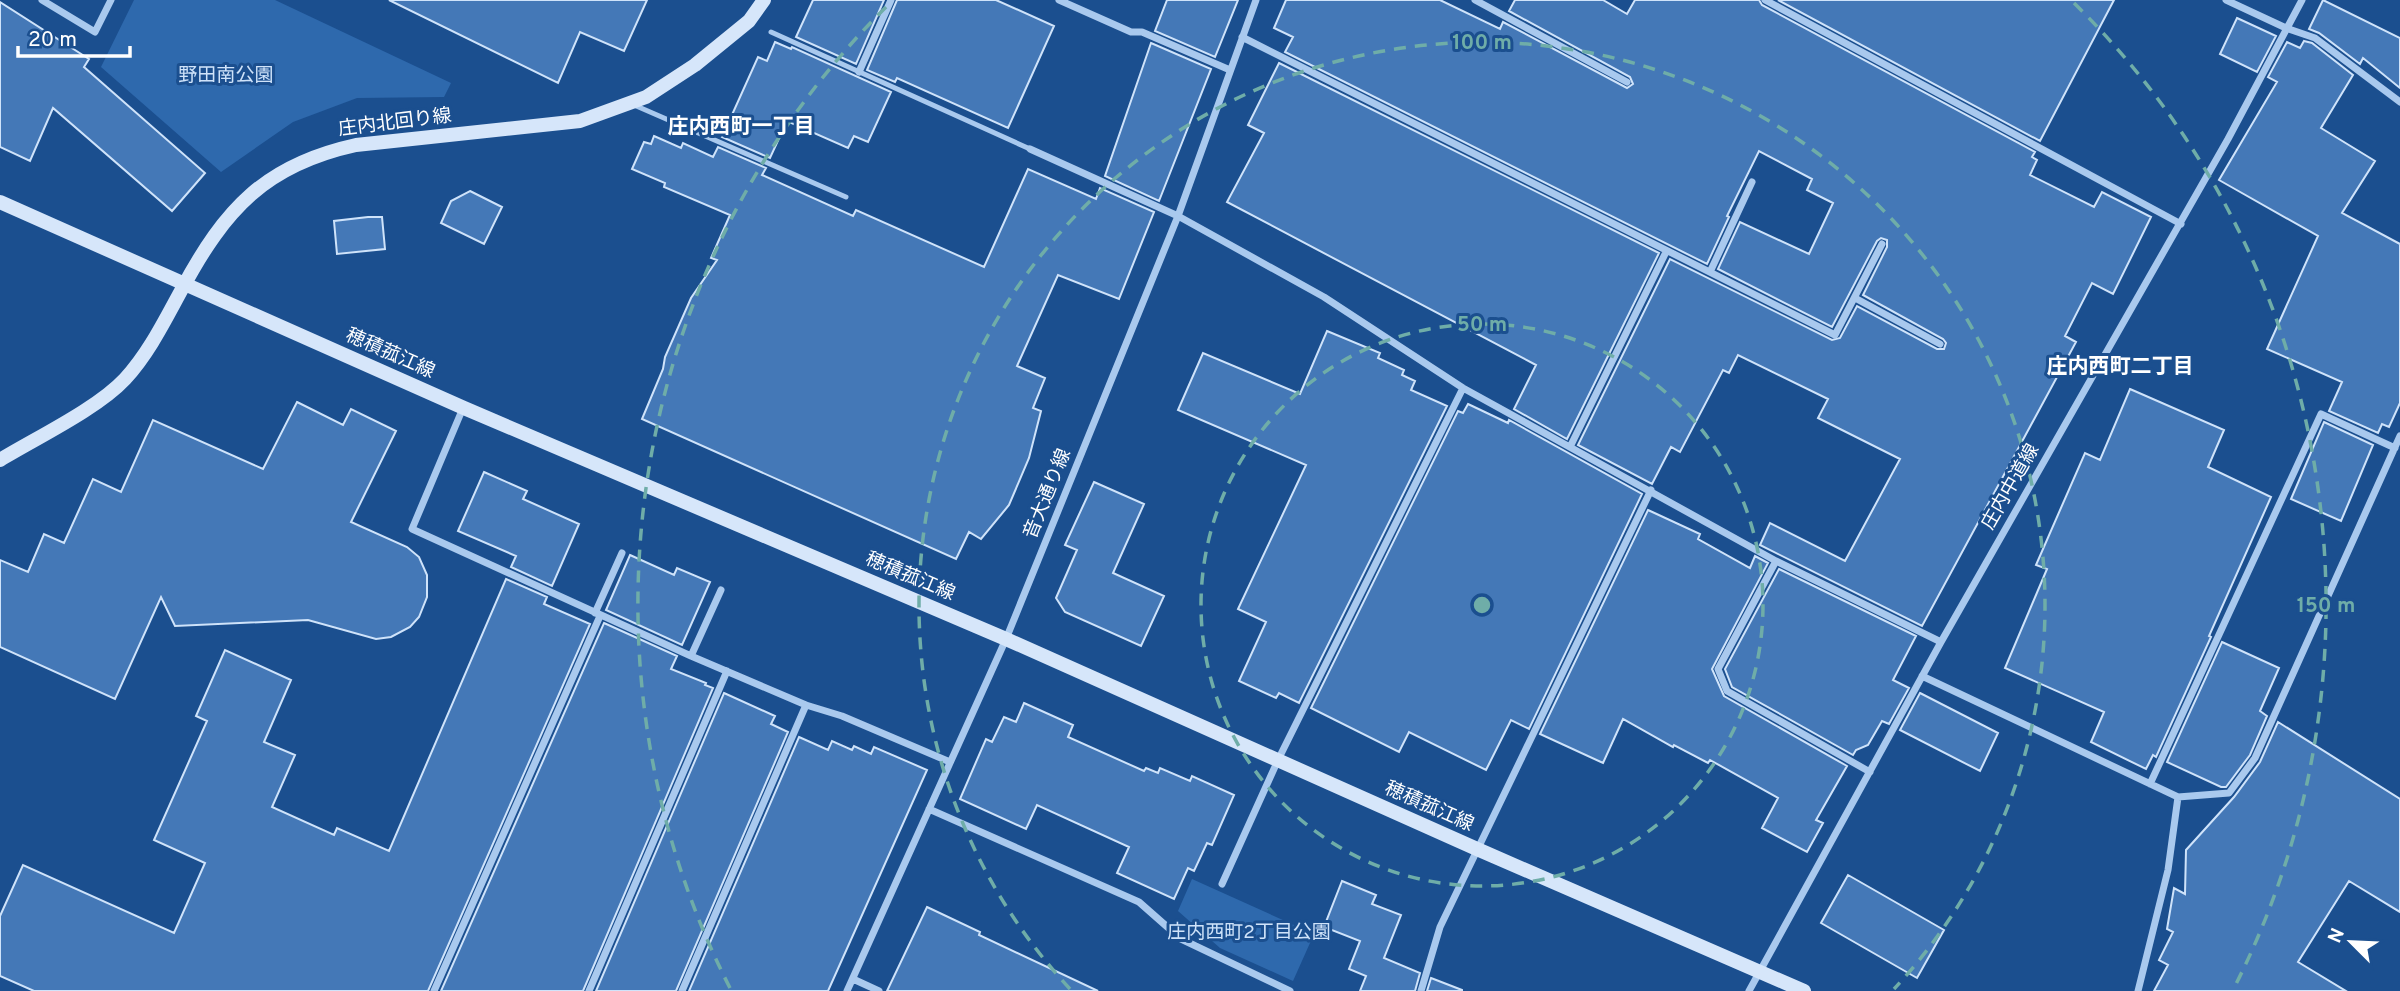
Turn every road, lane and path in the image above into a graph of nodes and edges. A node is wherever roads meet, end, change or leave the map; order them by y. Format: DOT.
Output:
graph roads {
  1 [pos="42,0"];
  2 [pos="111,0"];
  3 [pos="764,0"];
  4 [pos="891,0"];
  5 [pos="1059,0"];
  6 [pos="1256,0"];
  7 [pos="1475,0"];
  8 [pos="1765,0"];
  9 [pos="2226,0"];
  10 [pos="2302,0"];
  11 [pos="2286,28"];
  12 [pos="771,32"];
  13 [pos="1242,37"];
  14 [pos="1230,70"];
  15 [pos="859,72"];
  16 [pos="1627,82"];
  17 [pos="2400,102"];
  18 [pos="629,103"];
  19 [pos="1030,149"];
  20 [pos="1752,182"];
  21 [pos="846,197"];
  22 [pos="0,202"];
  23 [pos="1178,216"];
  24 [pos="2181,224"];
  25 [pos="1882,244"];
  26 [pos="1666,252"];
  27 [pos="1710,272"];
  28 [pos="184,284"];
  29 [pos="1855,298"];
  30 [pos="1940,344"];
  31 [pos="1463,388"];
  32 [pos="464,408"];
  33 [pos="2400,436"];
  34 [pos="1570,447"];
  35 [pos="2397,449"];
  36 [pos="0,460"];
  37 [pos="1651,491"];
  38 [pos="622,553"];
  39 [pos="1776,561"];
  40 [pos="721,590"];
  41 [pos="598,615"];
  42 [pos="1006,639"];
  43 [pos="1941,642"];
  44 [pos="691,656"];
  45 [pos="727,671"];
  46 [pos="1922,676"];
  47 [pos="806,705"];
  48 [pos="1278,760"];
  49 [pos="950,762"];
  50 [pos="1870,772"];
  51 [pos="2150,784"];
  52 [pos="2178,797"];
  53 [pos="929,809"];
  54 [pos="1477,849"];
  55 [pos="1222,884"];
  56 [pos="1760,972"];
  57 [pos="853,979"];
  58 [pos="434,991"];
  59 [pos="589,991"];
  60 [pos="682,991"];
  61 [pos="848,991"];
  62 [pos="879,991"];
  63 [pos="1290,991"];
  64 [pos="1421,991"];
  65 [pos="1749,991"];
  66 [pos="1804,991"];
  67 [pos="2137,991"];
  1 -- 2 [label="street"];
  3 -- 18 [label="street, 庄内北回り線"];
  4 -- 15 [label="street"];
  5 -- 14 [label="street"];
  6 -- 13 [label="street, 音大通り線"];
  7 -- 16 [label="street"];
  8 -- 24 [label="street"];
  9 -- 11 [label="street"];
  10 -- 11 [label="street, 庄内中道線"];
  11 -- 17 [label="street"];
  11 -- 24 [label="street, 庄内中道線"];
  12 -- 15 [label="lane"];
  13 -- 14 [label="street, 音大通り線"];
  13 -- 26 [label="street"];
  14 -- 23 [label="street, 音大通り線"];
  15 -- 19 [label="lane"];
  18 -- 21 [label="lane"];
  18 -- 28 [label="street, 庄内北回り線"];
  19 -- 23 [label="street"];
  20 -- 27 [label="street"];
  22 -- 28 [label="street, 穂積菰江線"];
  23 -- 31 [label="street"];
  23 -- 42 [label="street, 音大通り線"];
  24 -- 43 [label="street, 庄内中道線"];
  25 -- 29 [label="street"];
  26 -- 27 [label="street"];
  26 -- 34 [label="street"];
  27 -- 29 [label="street"];
  28 -- 32 [label="street, 穂積菰江線"];
  28 -- 36 [label="street, 庄内北回り線"];
  29 -- 30 [label="street"];
  31 -- 34 [label="street"];
  31 -- 48 [label="street"];
  32 -- 41 [label="street"];
  32 -- 42 [label="street, 穂積菰江線"];
  33 -- 35 [label="street"];
  34 -- 37 [label="street"];
  35 -- 51 [label="street"];
  35 -- 52 [label="street"];
  37 -- 39 [label="street"];
  37 -- 54 [label="street"];
  38 -- 41 [label="street"];
  39 -- 43 [label="street"];
  39 -- 50 [label="street"];
  40 -- 44 [label="street"];
  41 -- 44 [label="street"];
  41 -- 58 [label="street"];
  42 -- 48 [label="street, 穂積菰江線"];
  42 -- 49 [label="street, 音大通り線"];
  43 -- 46 [label="street, 庄内中道線"];
  44 -- 45 [label="street"];
  45 -- 47 [label="street"];
  45 -- 59 [label="street"];
  46 -- 50 [label="street, 庄内中道線"];
  46 -- 51 [label="street"];
  47 -- 49 [label="street"];
  47 -- 60 [label="street"];
  48 -- 54 [label="street, 穂積菰江線"];
  48 -- 55 [label="street"];
  49 -- 53 [label="street, 音大通り線"];
  50 -- 56 [label="street, 庄内中道線"];
  51 -- 52 [label="street"];
  52 -- 67 [label="street"];
  53 -- 57 [label="street, 音大通り線"];
  53 -- 63 [label="street"];
  54 -- 56 [label="street, 穂積菰江線"];
  54 -- 64 [label="street"];
  56 -- 65 [label="street, 庄内中道線"];
  56 -- 66 [label="street, 穂積菰江線"];
  57 -- 61 [label="street, 音大通り線"];
  57 -- 62 [label="street"];
}
